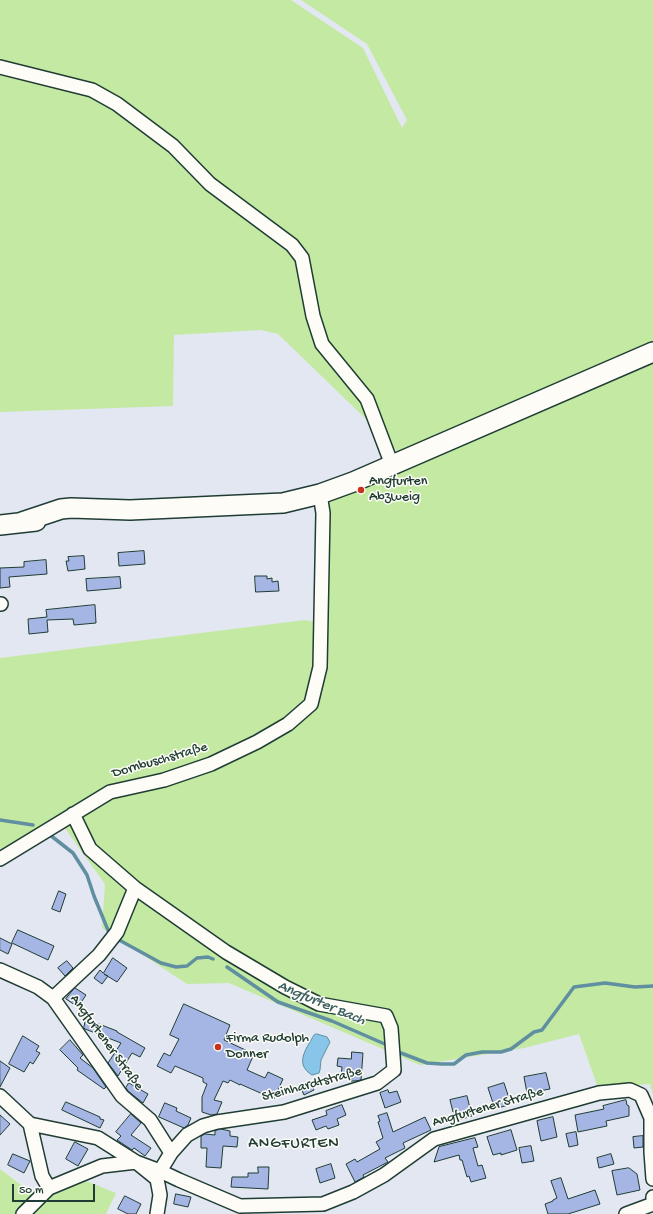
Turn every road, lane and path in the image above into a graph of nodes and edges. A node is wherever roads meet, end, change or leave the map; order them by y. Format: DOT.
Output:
graph roads {
  1 [pos="0,67"];
  2 [pos="653,352"];
  3 [pos="392,465"];
  4 [pos="320,494"];
  5 [pos="0,525"];
  6 [pos="73,814"];
  7 [pos="0,859"];
  8 [pos="135,888"];
  9 [pos="0,970"];
  10 [pos="53,998"];
  11 [pos="0,1096"];
  12 [pos="30,1124"];
  13 [pos="171,1153"];
  14 [pos="136,1162"];
  15 [pos="160,1171"];
  16 [pos="653,1180"];
  17 [pos="49,1188"];
  18 [pos="653,1197"];
  19 [pos="653,1204"];
  20 [pos="241,1210"];
  21 [pos="22,1214"];
  22 [pos="157,1214"];
  23 [pos="626,1214"];
  1 -- 3 [label="street"];
  2 -- 3 [label="main road"];
  3 -- 4 [label="main road"];
  4 -- 5 [label="main road"];
  4 -- 6 [label="street, Dornbuschstraße"];
  6 -- 7 [label="street, Dornbuschstraße"];
  6 -- 8 [label="street"];
  8 -- 10 [label="street"];
  8 -- 13 [label="street, Steinhardtstraße"];
  9 -- 10 [label="street, Angfurtener Straße"];
  10 -- 13 [label="street, Angfurtener Straße"];
  11 -- 12 [label="street"];
  12 -- 14 [label="street"];
  12 -- 17 [label="street"];
  13 -- 15 [label="street, Steinhardtstraße"];
  14 -- 15 [label="street"];
  14 -- 17 [label="street"];
  14 -- 22 [label="street"];
  15 -- 20 [label="street, Angfurtener Straße"];
  16 -- 20 [label="street, Angfurtener Straße"];
  17 -- 21 [label="street"];
  18 -- 19 [label="street"];
  19 -- 23 [label="street"];
}
